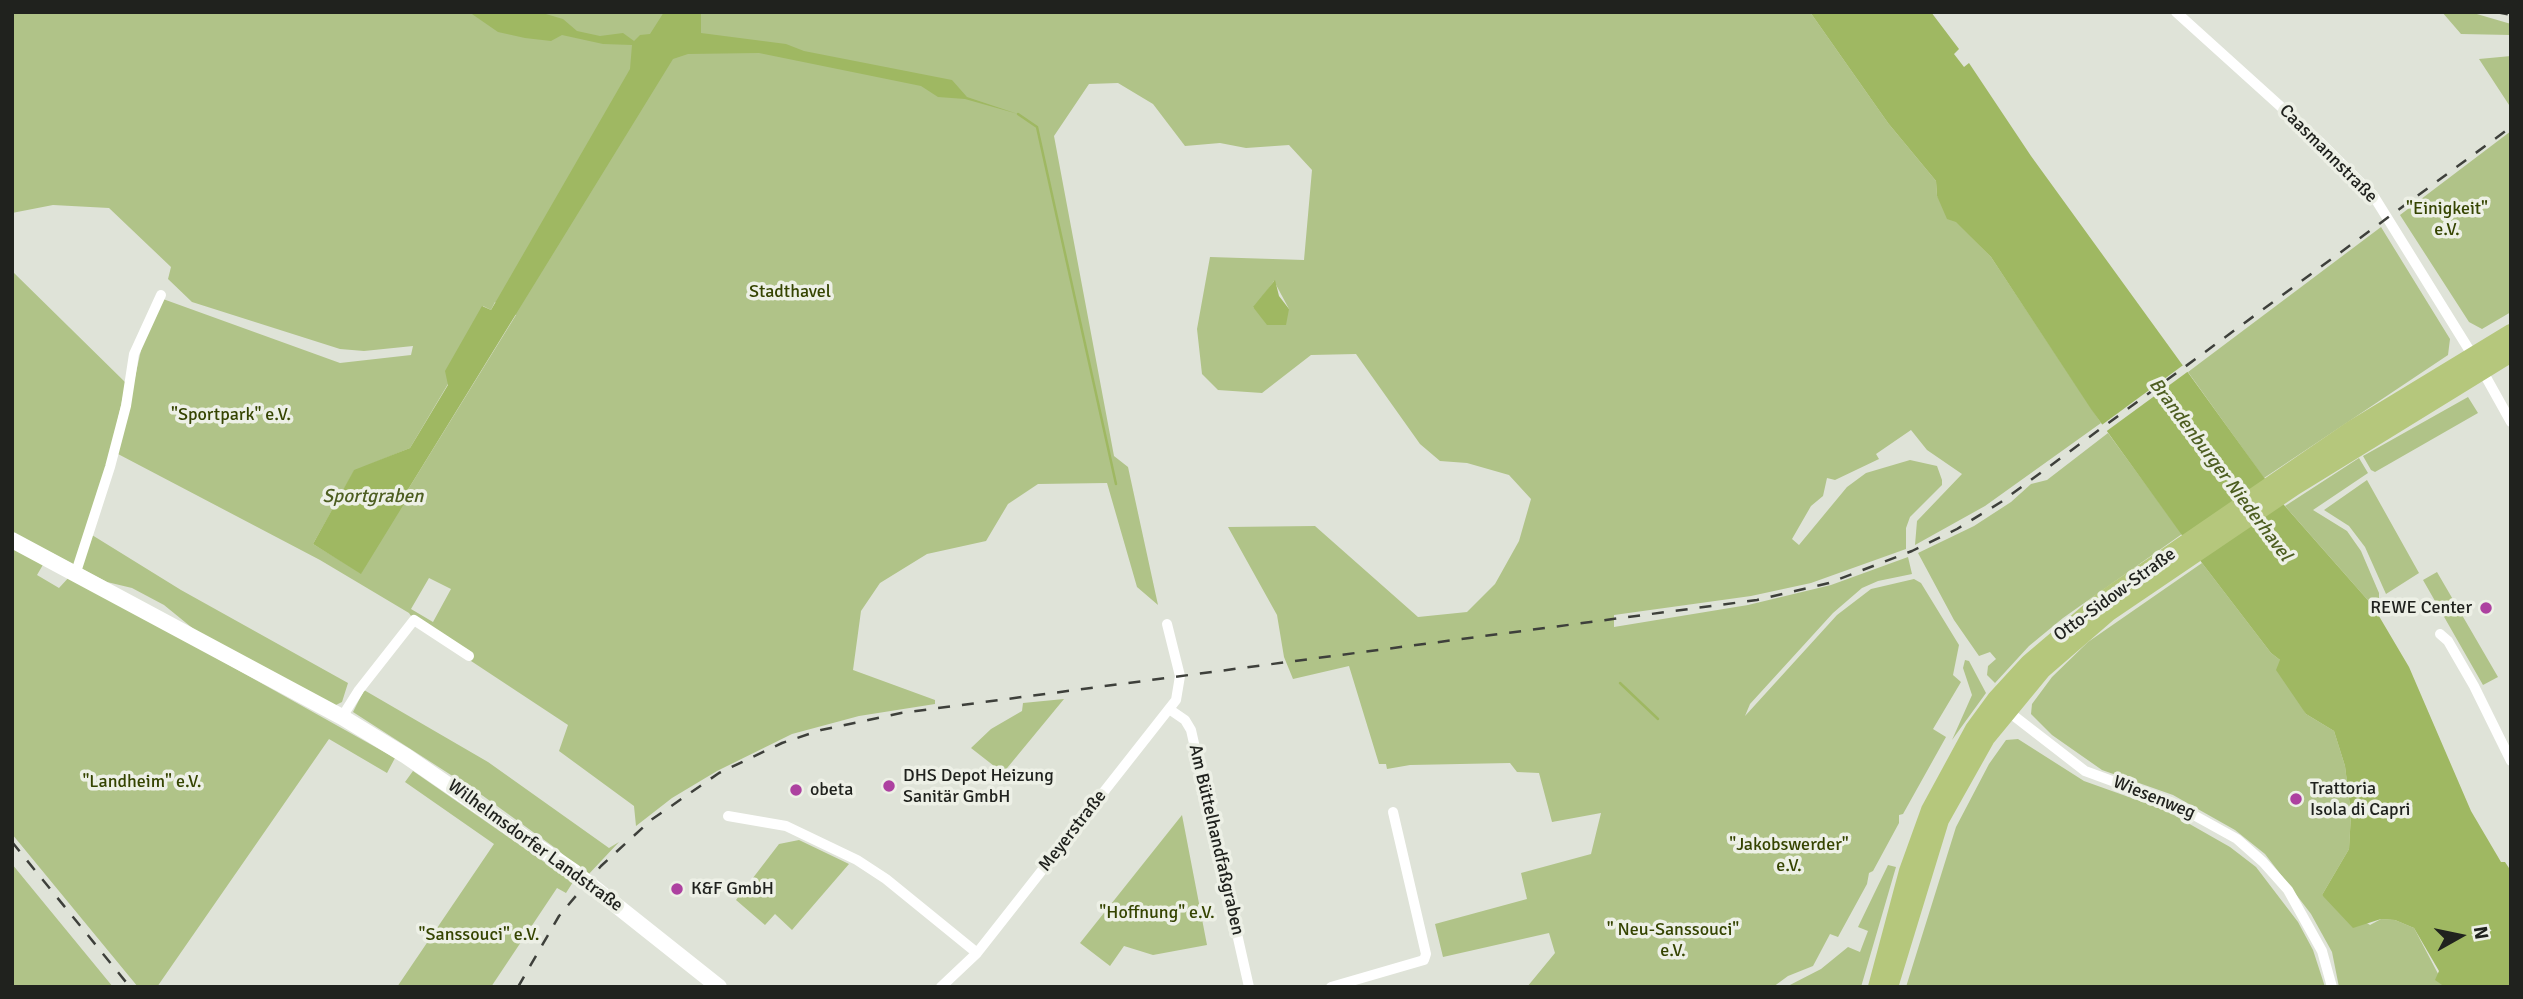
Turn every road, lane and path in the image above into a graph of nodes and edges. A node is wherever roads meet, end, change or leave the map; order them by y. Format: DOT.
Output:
graph roads {
  1 [pos="2176,12"];
  2 [pos="161,295"];
  3 [pos="2511,333"];
  4 [pos="2511,352"];
  5 [pos="2477,363"];
  6 [pos="2511,422"];
  7 [pos="12,540"];
  8 [pos="76,572"];
  9 [pos="1167,624"];
  10 [pos="2440,634"];
  11 [pos="470,656"];
  12 [pos="2001,705"];
  13 [pos="1169,709"];
  14 [pos="342,717"];
  15 [pos="2511,761"];
  16 [pos="1393,812"];
  17 [pos="729,816"];
  18 [pos="977,953"];
  19 [pos="719,987"];
  20 [pos="941,987"];
  21 [pos="1249,987"];
  22 [pos="1331,987"];
  23 [pos="1877,987"];
  24 [pos="1889,987"];
  25 [pos="2332,987"];
  1 -- 5 [label="street, Caasmannstraße"];
  2 -- 8 [label="street"];
  3 -- 5 [label="main road"];
  4 -- 5 [label="main road"];
  5 -- 6 [label="street, Caasmannstraße"];
  5 -- 12 [label="main road, Otto-Sidow-Straße"];
  7 -- 8 [label="main road, Wilhelmsdorfer Landstraße"];
  8 -- 14 [label="main road, Wilhelmsdorfer Landstraße"];
  9 -- 13 [label="street"];
  10 -- 15 [label="street"];
  11 -- 14 [label="street"];
  12 -- 23 [label="main road, Otto-Sidow-Straße"];
  12 -- 24 [label="main road, Otto-Sidow-Straße"];
  12 -- 25 [label="street, Wiesenweg"];
  13 -- 18 [label="street, Meyerstraße"];
  13 -- 21 [label="street, Am Büttelhandfaßgraben"];
  14 -- 19 [label="main road, Wilhelmsdorfer Landstraße"];
  16 -- 22 [label="street"];
  17 -- 18 [label="street"];
  18 -- 20 [label="street, Meyerstraße"];
}
